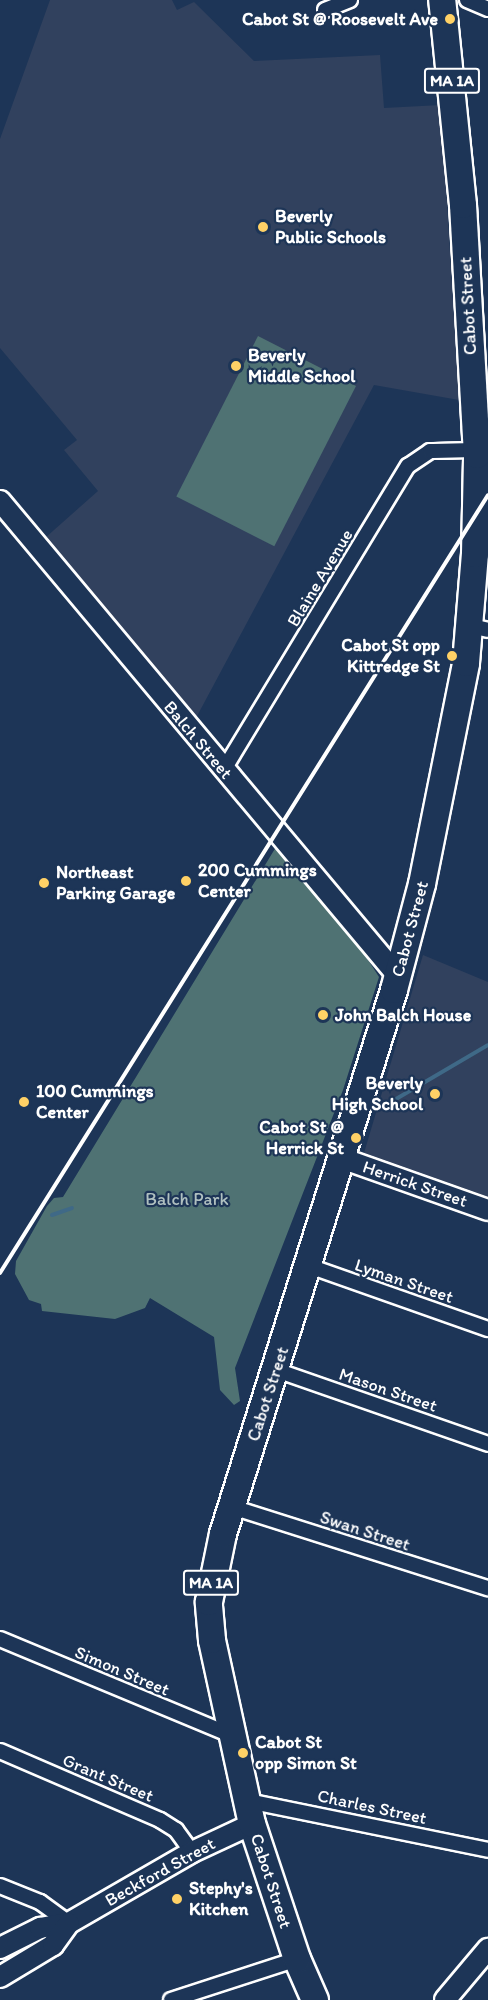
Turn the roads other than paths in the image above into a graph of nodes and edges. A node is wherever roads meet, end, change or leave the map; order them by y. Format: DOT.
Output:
graph roads {
  1 [pos="351,0"];
  2 [pos="442,0"];
  3 [pos="467,0"];
  4 [pos="488,9"];
  5 [pos="325,10"];
  6 [pos="477,450"];
  7 [pos="0,501"];
  8 [pos="482,524"];
  9 [pos="479,628"];
  10 [pos="224,771"];
  11 [pos="398,976"];
  12 [pos="341,1158"];
  13 [pos="488,1210"];
  14 [pos="309,1266"];
  15 [pos="488,1329"];
  16 [pos="276,1370"];
  17 [pos="488,1444"];
  18 [pos="232,1507"];
  19 [pos="488,1588"];
  20 [pos="0,1639"];
  21 [pos="231,1735"];
  22 [pos="0,1751"];
  23 [pos="250,1813"];
  24 [pos="488,1850"];
  25 [pos="192,1852"];
  26 [pos="0,1886"];
  27 [pos="69,1923"];
  28 [pos="0,1948"];
  29 [pos="488,1949"];
  30 [pos="297,1959"];
  31 [pos="0,1977"];
  32 [pos="171,2000"];
  33 [pos="315,2000"];
  34 [pos="445,2000"];
  1 -- 5 [label="street"];
  2 -- 6 [label="highway, Cabot Street / MA 1A"];
  3 -- 4 [label="street"];
  6 -- 8 [label="highway, Cabot Street / MA 1A"];
  6 -- 10 [label="street, Blaine Avenue"];
  7 -- 10 [label="street, Balch Street"];
  8 -- 9 [label="highway, Cabot Street / MA 1A"];
  9 -- 11 [label="highway, Cabot Street / MA 1A"];
  10 -- 11 [label="street, Balch Street"];
  11 -- 12 [label="highway, Cabot Street / MA 1A"];
  12 -- 13 [label="street, Herrick Street"];
  12 -- 14 [label="highway, Cabot Street / MA 1A"];
  14 -- 15 [label="street, Lyman Street"];
  14 -- 16 [label="highway, Cabot Street / MA 1A"];
  16 -- 17 [label="street, Mason Street"];
  16 -- 18 [label="highway, Cabot Street / MA 1A"];
  18 -- 19 [label="street, Swan Street"];
  18 -- 21 [label="highway, Cabot Street / MA 1A"];
  20 -- 21 [label="street, Simon Street"];
  21 -- 23 [label="highway, Cabot Street / MA 1A"];
  22 -- 25 [label="street, Grant Street"];
  23 -- 24 [label="street, Charles Street"];
  23 -- 25 [label="street, Beckford Street"];
  23 -- 30 [label="highway, Cabot Street / MA 1A"];
  25 -- 27 [label="street, Beckford Street"];
  26 -- 27 [label="street"];
  27 -- 28 [label="street, Beckford Street"];
  27 -- 31 [label="street, Beckford Street"];
  29 -- 34 [label="street"];
  30 -- 32 [label="street"];
  30 -- 33 [label="highway, Cabot Street / MA 1A"];
}
